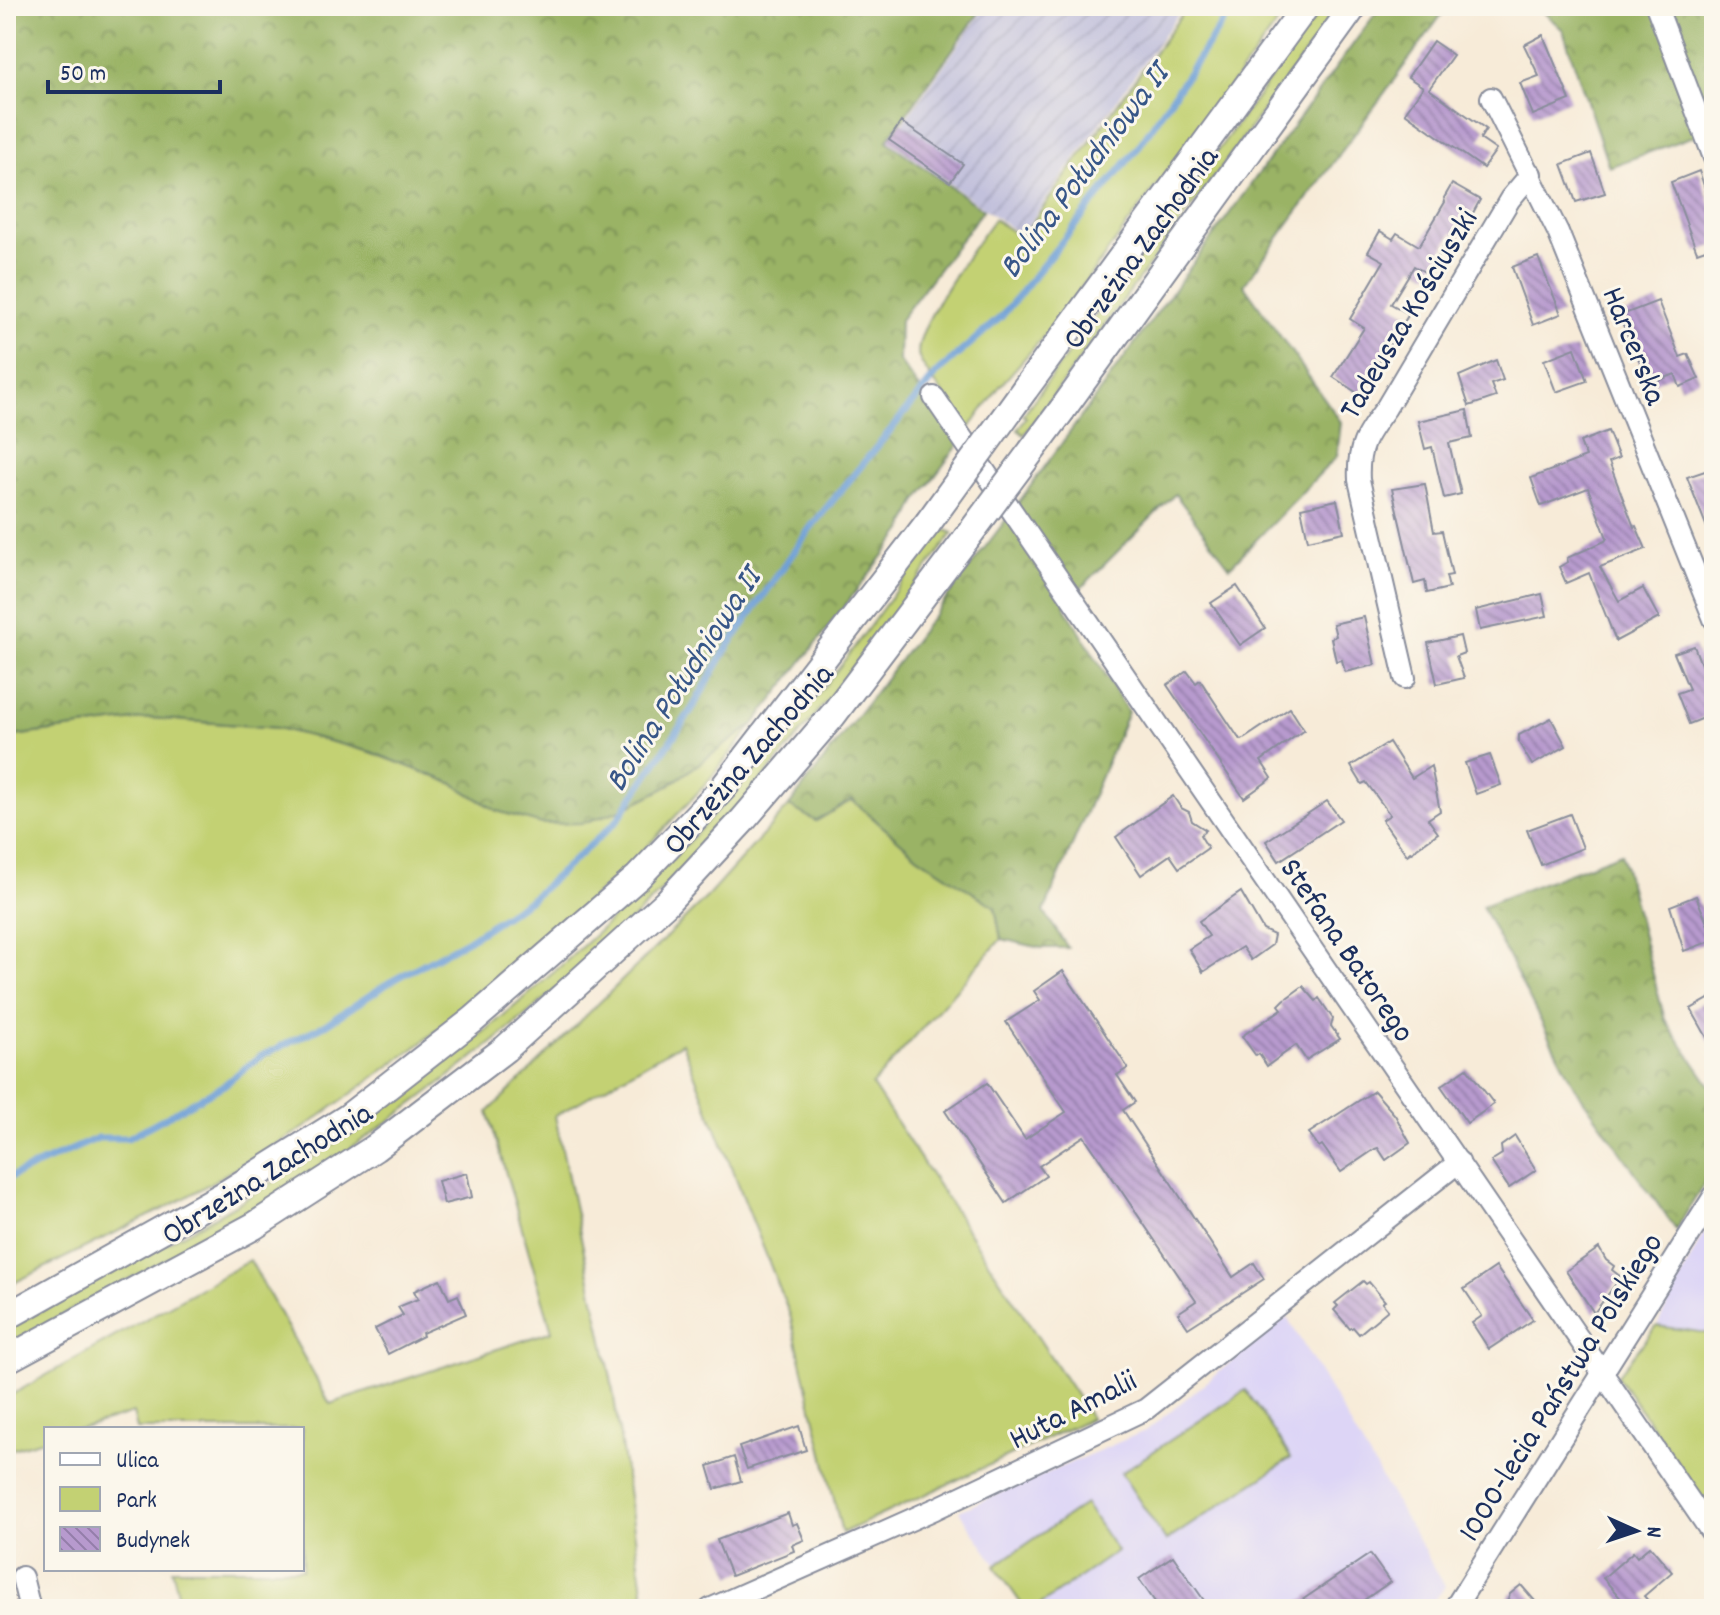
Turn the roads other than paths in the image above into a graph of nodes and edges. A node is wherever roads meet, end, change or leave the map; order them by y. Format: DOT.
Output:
graph roads {
  1 [pos="1306,6"];
  2 [pos="1354,6"];
  3 [pos="1657,8"];
  4 [pos="1491,98"];
  5 [pos="1714,158"];
  6 [pos="1531,174"];
  7 [pos="934,397"];
  8 [pos="1714,619"];
  9 [pos="1405,678"];
  10 [pos="1459,1162"];
  11 [pos="1714,1196"];
  12 [pos="6,1317"];
  13 [pos="6,1360"];
  14 [pos="1601,1374"];
  15 [pos="1714,1536"];
  16 [pos="22,1577"];
  17 [pos="30,1609"];
  18 [pos="710,1609"];
  19 [pos="1454,1609"];
  1 -- 12 [label="street, Obrzeżna Zachodnia, bridge"];
  2 -- 13 [label="street, Obrzeżna Zachodnia, bridge"];
  3 -- 5 [label="street"];
  4 -- 6 [label="street, Harcerska"];
  6 -- 8 [label="street, Harcerska"];
  6 -- 9 [label="street, Tadeusza Kościuszki"];
  7 -- 10 [label="street, Stefana Batorego"];
  10 -- 14 [label="street, Stefana Batorego"];
  10 -- 18 [label="street, Huta Amalii"];
  11 -- 14 [label="street, 1000-lecia Państwa Polskiego"];
  14 -- 15 [label="street, Stefana Batorego"];
  14 -- 19 [label="street, 1000-lecia Państwa Polskiego"];
  16 -- 17 [label="street"];
}
